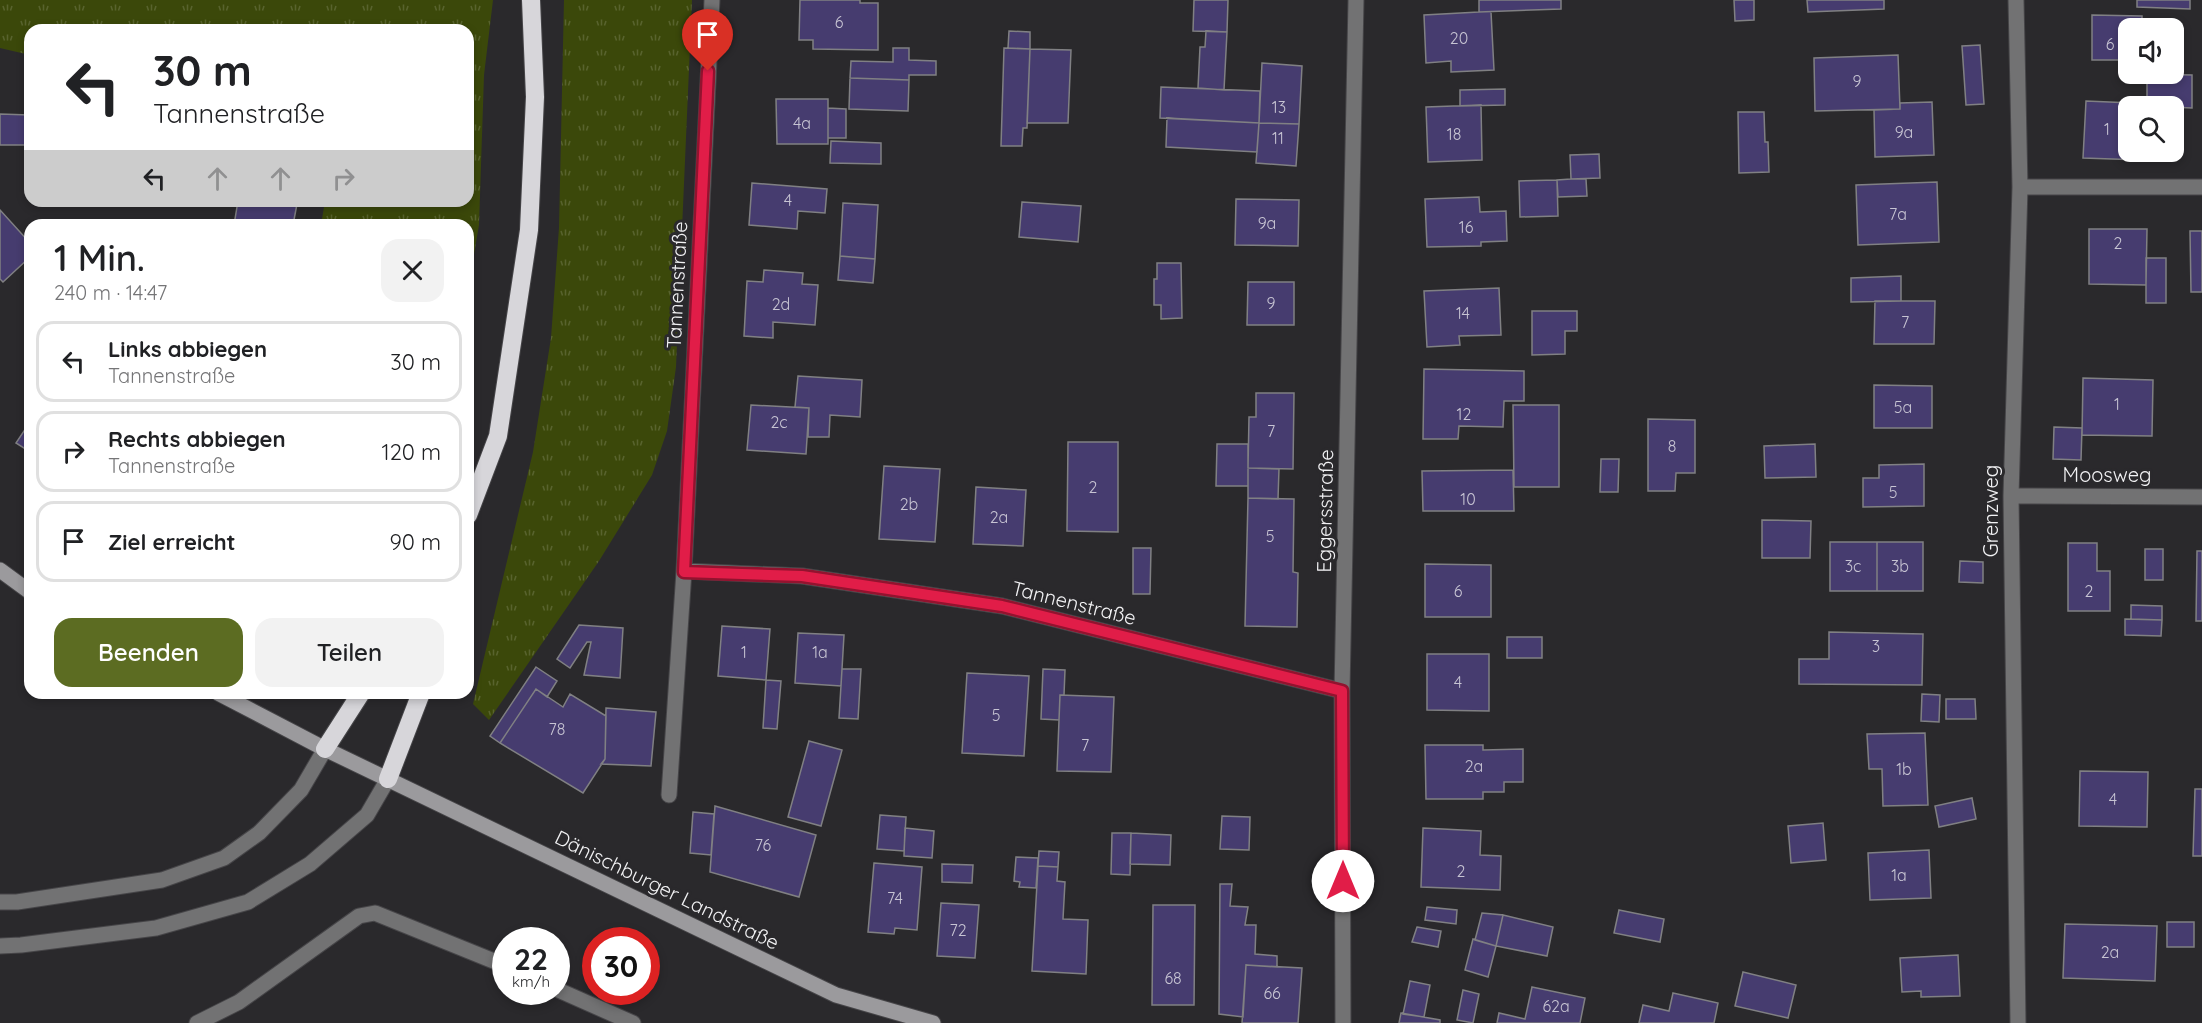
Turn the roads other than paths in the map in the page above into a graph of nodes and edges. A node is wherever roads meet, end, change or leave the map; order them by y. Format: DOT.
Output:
graph roads {
  1 [pos="531,0"];
  2 [pos="712,0"];
  3 [pos="1356,0"];
  4 [pos="2016,0"];
  5 [pos="2202,187"];
  6 [pos="2020,188"];
  7 [pos="2011,496"];
  8 [pos="2202,496"];
  9 [pos="474,499"];
  10 [pos="0,570"];
  11 [pos="684,572"];
  12 [pos="24,588"];
  13 [pos="1342,691"];
  14 [pos="229,699"];
  15 [pos="357,699"];
  16 [pos="419,699"];
  17 [pos="325,749"];
  18 [pos="388,779"];
  19 [pos="669,795"];
  20 [pos="0,902"];
  21 [pos="0,946"];
  22 [pos="492,960"];
  23 [pos="570,995"];
  24 [pos="197,1023"];
  25 [pos="633,1023"];
  26 [pos="933,1023"];
  27 [pos="1343,1023"];
  28 [pos="2018,1023"];
  1 -- 9 [label="highway"];
  2 -- 11 [label="street, Tannenstraße"];
  3 -- 13 [label="street, Eggersstraße"];
  4 -- 6 [label="street, Grenzweg"];
  5 -- 6 [label="street"];
  6 -- 7 [label="street, Grenzweg"];
  7 -- 8 [label="street, Moosweg"];
  7 -- 28 [label="street, Grenzweg"];
  10 -- 12 [label="street"];
  11 -- 13 [label="street, Tannenstraße"];
  11 -- 19 [label="street, Tannenstraße"];
  13 -- 27 [label="street, Eggersstraße"];
  14 -- 17 [label="street, Dänischburger Landstraße"];
  15 -- 17 [label="highway"];
  16 -- 18 [label="highway"];
  17 -- 18 [label="street, Dänischburger Landstraße"];
  17 -- 20 [label="street"];
  18 -- 21 [label="street"];
  18 -- 26 [label="street, Dänischburger Landstraße"];
  22 -- 24 [label="street"];
  23 -- 25 [label="street"];
}
